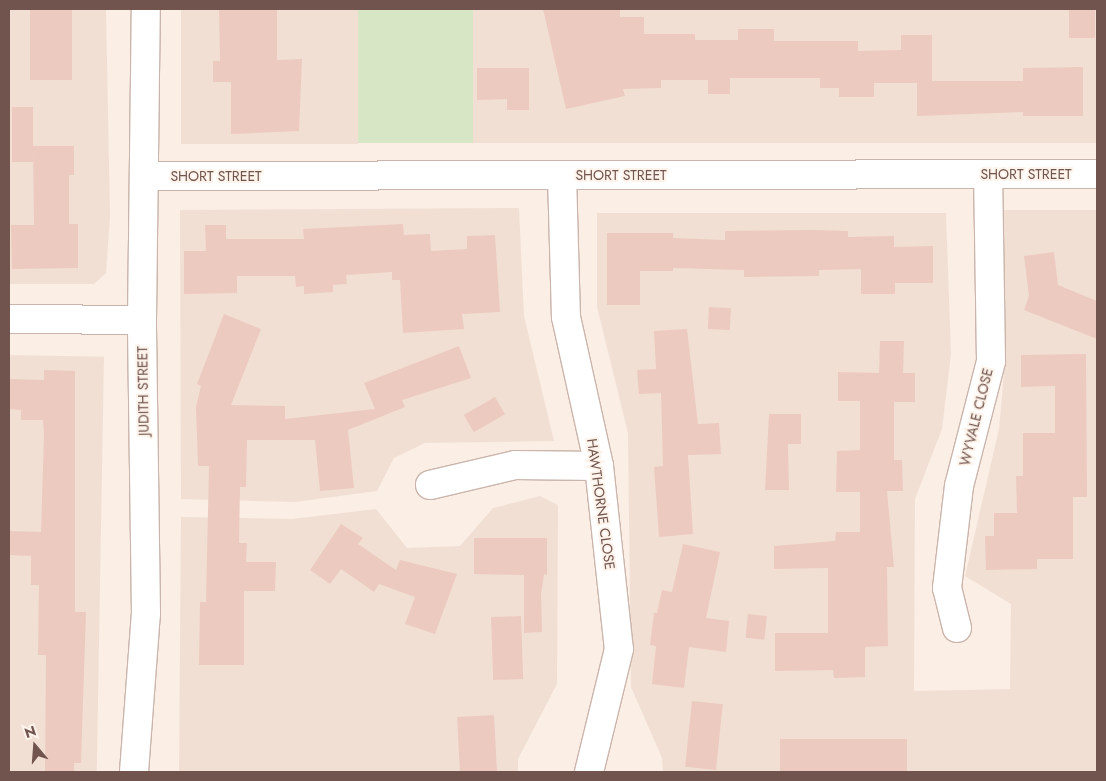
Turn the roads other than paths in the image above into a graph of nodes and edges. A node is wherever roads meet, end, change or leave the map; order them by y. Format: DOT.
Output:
graph roads {
  1 [pos="146,9"];
  2 [pos="988,174"];
  3 [pos="1097,174"];
  4 [pos="562,175"];
  5 [pos="144,176"];
  6 [pos="9,319"];
  7 [pos="142,320"];
  8 [pos="599,466"];
  9 [pos="430,486"];
  10 [pos="957,628"];
  11 [pos="134,772"];
  12 [pos="589,772"];
  1 -- 5 [label="street, JUDITH STREET"];
  2 -- 3 [label="street, SHORT STREET"];
  2 -- 4 [label="street, SHORT STREET"];
  2 -- 10 [label="street, WYVALE CLOSE"];
  4 -- 5 [label="street, SHORT STREET"];
  4 -- 8 [label="street, HAWTHORNE CLOSE"];
  5 -- 7 [label="street, JUDITH STREET"];
  6 -- 7 [label="street"];
  7 -- 11 [label="street, JUDITH STREET"];
  8 -- 9 [label="street"];
  8 -- 12 [label="street, HAWTHORNE CLOSE"];
}
